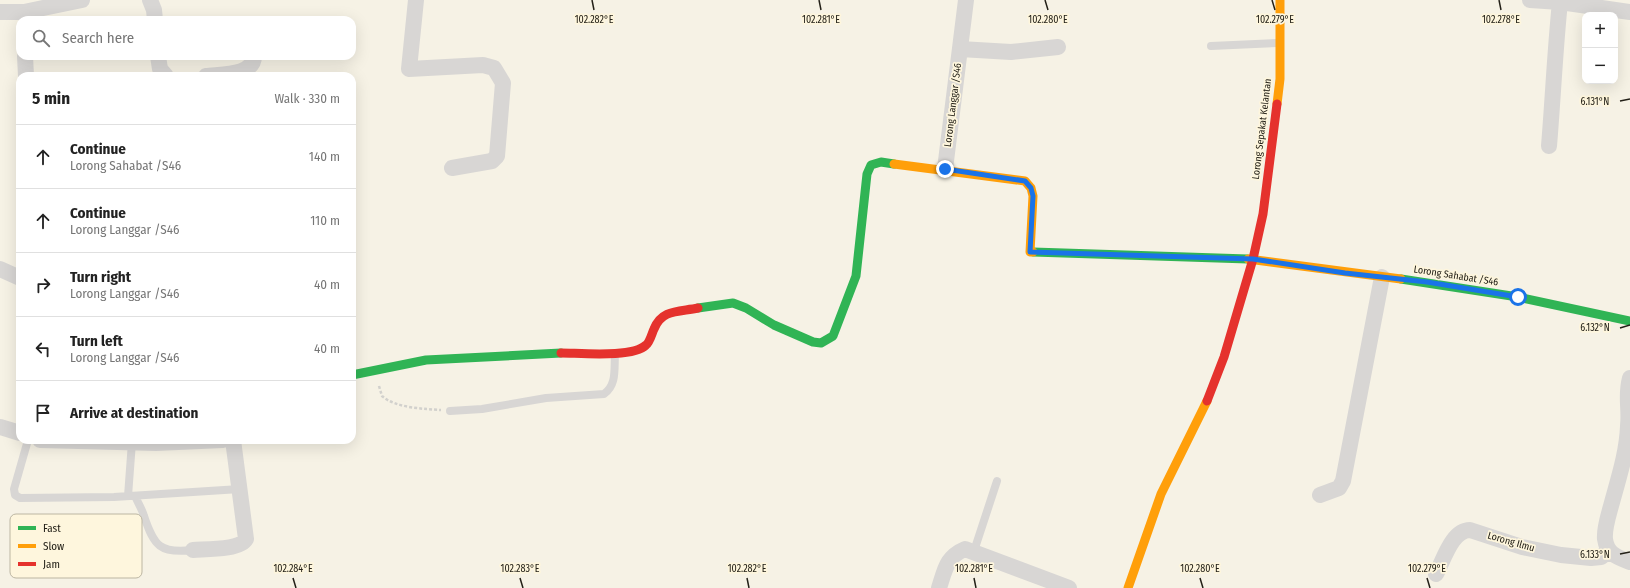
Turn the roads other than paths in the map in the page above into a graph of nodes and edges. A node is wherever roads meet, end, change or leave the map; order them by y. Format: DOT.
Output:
graph roads {
  1 [pos="82,0"];
  2 [pos="150,0"];
  3 [pos="416,0"];
  4 [pos="966,0"];
  5 [pos="1280,0"];
  6 [pos="1530,0"];
  7 [pos="1560,2"];
  8 [pos="0,12"];
  9 [pos="1630,12"];
  10 [pos="25,16"];
  11 [pos="155,16"];
  12 [pos="1281,43"];
  13 [pos="1211,46"];
  14 [pos="1058,47"];
  15 [pos="960,49"];
  16 [pos="26,60"];
  17 [pos="159,60"];
  18 [pos="253,60"];
  19 [pos="26,72"];
  20 [pos="163,72"];
  21 [pos="231,72"];
  22 [pos="1549,146"];
  23 [pos="452,168"];
  24 [pos="945,169"];
  25 [pos="1253,259"];
  26 [pos="0,269"];
  27 [pos="16,276"];
  28 [pos="1382,278"];
  29 [pos="1630,321"];
  30 [pos="615,354"];
  31 [pos="356,374"];
  32 [pos="1630,378"];
  33 [pos="450,411"];
  34 [pos="0,427"];
  35 [pos="16,432"];
  36 [pos="27,444"];
  37 [pos="132,444"];
  38 [pos="234,444"];
  39 [pos="998,481"];
  40 [pos="240,489"];
  41 [pos="1320,495"];
  42 [pos="132,496"];
  43 [pos="193,550"];
  44 [pos="974,551"];
  45 [pos="1609,551"];
  46 [pos="1630,562"];
  47 [pos="1436,574"];
  48 [pos="939,588"];
  49 [pos="1069,588"];
  50 [pos="1128,588"];
  1 -- 10 [label="street"];
  2 -- 11 [label="street"];
  3 -- 23 [label="street"];
  4 -- 15 [label="street, Lorong Langgar /S46"];
  5 -- 12 [label="street, Lorong Sepakat Kelantan"];
  6 -- 7 [label="street"];
  7 -- 9 [label="street"];
  7 -- 22 [label="street"];
  8 -- 10 [label="street"];
  12 -- 13 [label="lane"];
  12 -- 25 [label="street, Lorong Sepakat Kelantan"];
  14 -- 15 [label="street"];
  15 -- 24 [label="street, Lorong Langgar /S46"];
  16 -- 19 [label="street"];
  17 -- 20 [label="street"];
  18 -- 21 [label="street"];
  24 -- 25 [label="street"];
  24 -- 30 [label="street"];
  25 -- 28 [label="street, Lorong Sahabat /S46"];
  25 -- 50 [label="street, Lorong Sepakat Kelantan"];
  26 -- 27 [label="street"];
  28 -- 29 [label="street, Lorong Sahabat /S46"];
  28 -- 41 [label="street"];
  30 -- 31 [label="street"];
  30 -- 33 [label="lane"];
  32 -- 45 [label="street"];
  34 -- 35 [label="street"];
  36 -- 42 [label="lane"];
  37 -- 42 [label="lane"];
  38 -- 40 [label="street"];
  39 -- 44 [label="lane"];
  40 -- 42 [label="lane"];
  40 -- 43 [label="street"];
  42 -- 43 [label="lane"];
  44 -- 48 [label="street"];
  44 -- 49 [label="street"];
  45 -- 46 [label="street"];
  45 -- 47 [label="street, Lorong Ilmu"];
}
